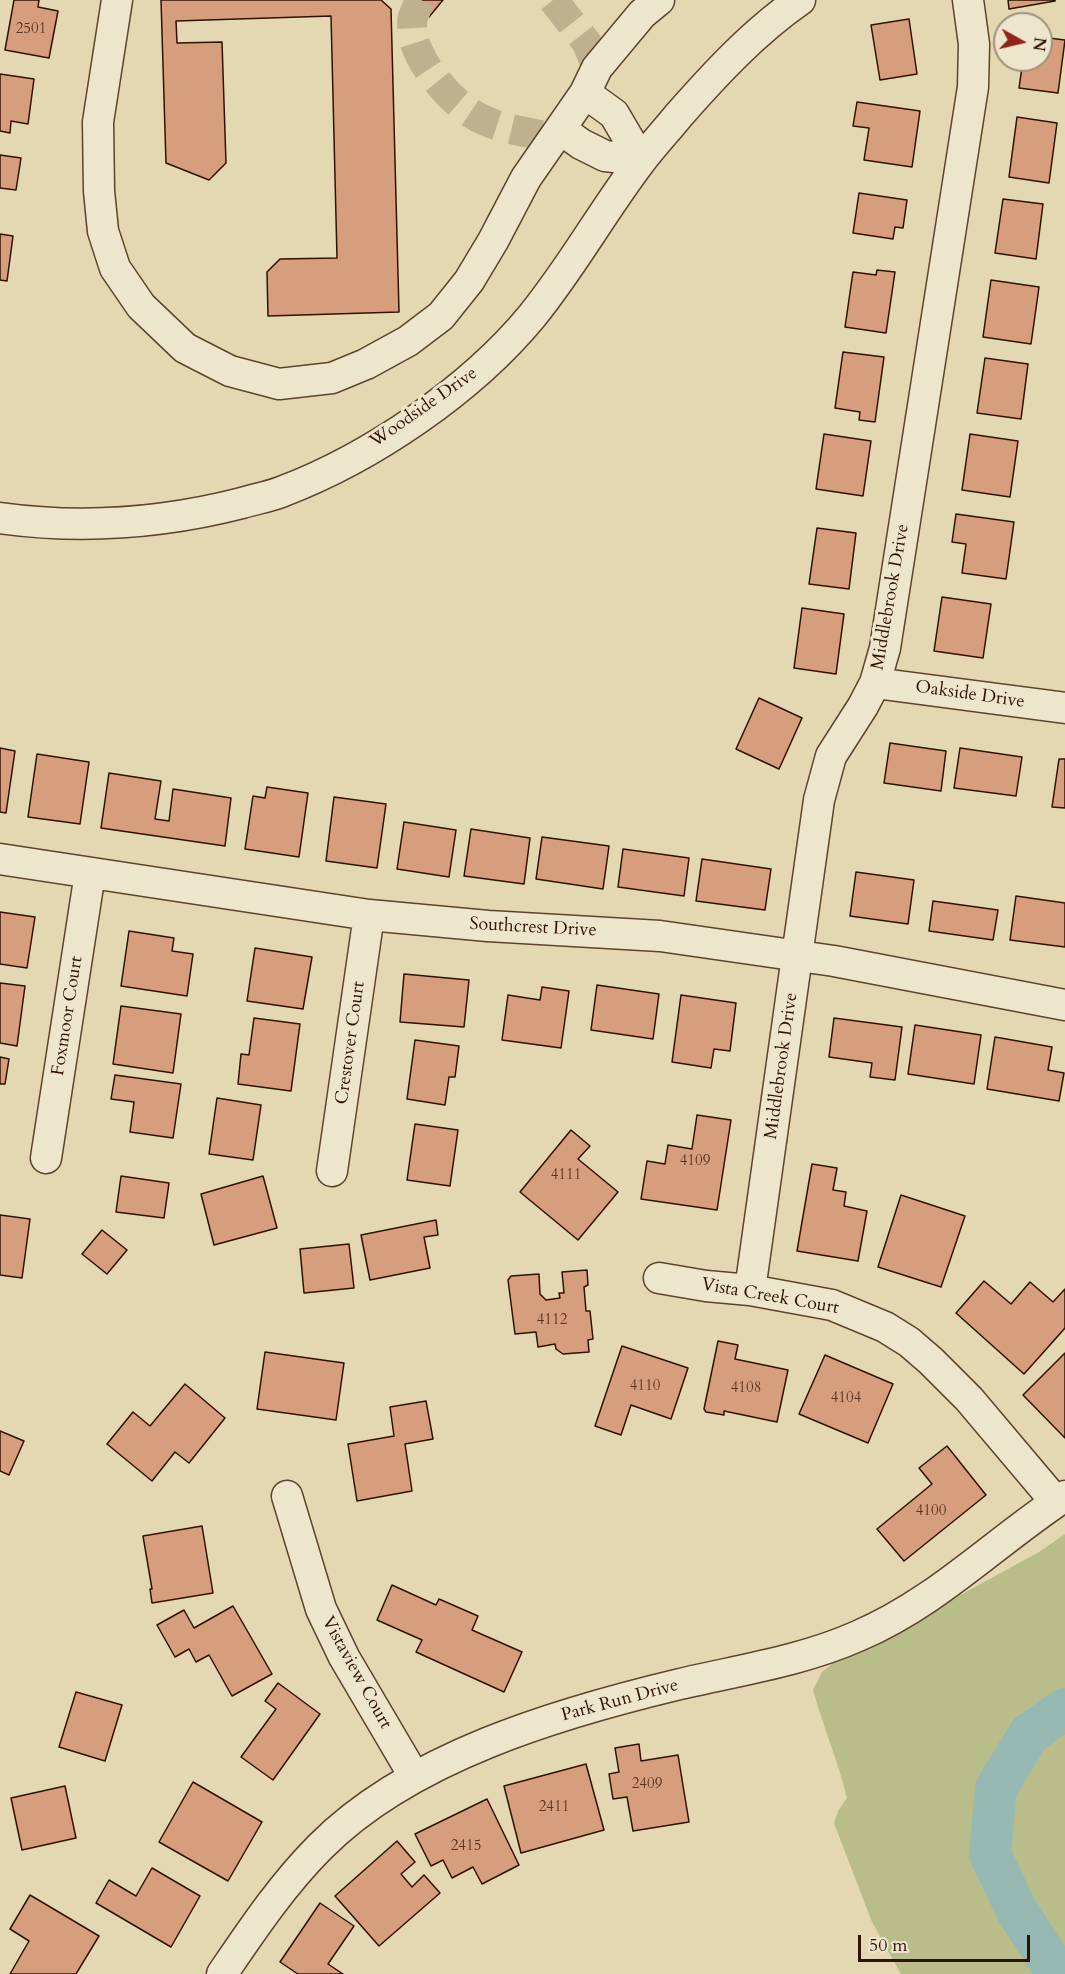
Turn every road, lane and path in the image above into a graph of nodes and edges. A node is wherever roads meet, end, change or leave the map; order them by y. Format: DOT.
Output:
graph roads {
  1 [pos="117,0"];
  2 [pos="658,0"];
  3 [pos="800,0"];
  4 [pos="968,0"];
  5 [pos="585,93"];
  6 [pos="560,129"];
  7 [pos="641,160"];
  8 [pos="0,518"];
  9 [pos="875,682"];
  10 [pos="1065,708"];
  11 [pos="0,859"];
  12 [pos="90,873"];
  13 [pos="369,915"];
  14 [pos="797,956"];
  15 [pos="1065,1005"];
  16 [pos="46,1158"];
  17 [pos="332,1172"];
  18 [pos="658,1278"];
  19 [pos="750,1290"];
  20 [pos="287,1496"];
  21 [pos="1060,1499"];
  22 [pos="414,1776"];
  23 [pos="222,1974"];
  1 -- 6 [label="street"];
  2 -- 5 [label="street"];
  3 -- 7 [label="street, Woodside Drive"];
  4 -- 9 [label="street, Middlebrook Drive"];
  5 -- 6 [label="street"];
  5 -- 7 [label="street"];
  6 -- 7 [label="street"];
  7 -- 8 [label="street, Woodside Drive"];
  9 -- 10 [label="street, Oakside Drive"];
  9 -- 14 [label="street, Middlebrook Drive"];
  11 -- 12 [label="street, Southcrest Drive"];
  12 -- 13 [label="street, Southcrest Drive"];
  12 -- 16 [label="street, Foxmoor Court"];
  13 -- 14 [label="street, Southcrest Drive"];
  13 -- 17 [label="street, Crestover Court"];
  14 -- 15 [label="street, Southcrest Drive"];
  14 -- 19 [label="street, Middlebrook Drive"];
  18 -- 19 [label="street, Vista Creek Court"];
  19 -- 21 [label="street, Vista Creek Court"];
  20 -- 22 [label="street, Vistaview Court"];
  21 -- 22 [label="street, Park Run Drive"];
  22 -- 23 [label="street, Park Run Drive"];
}
